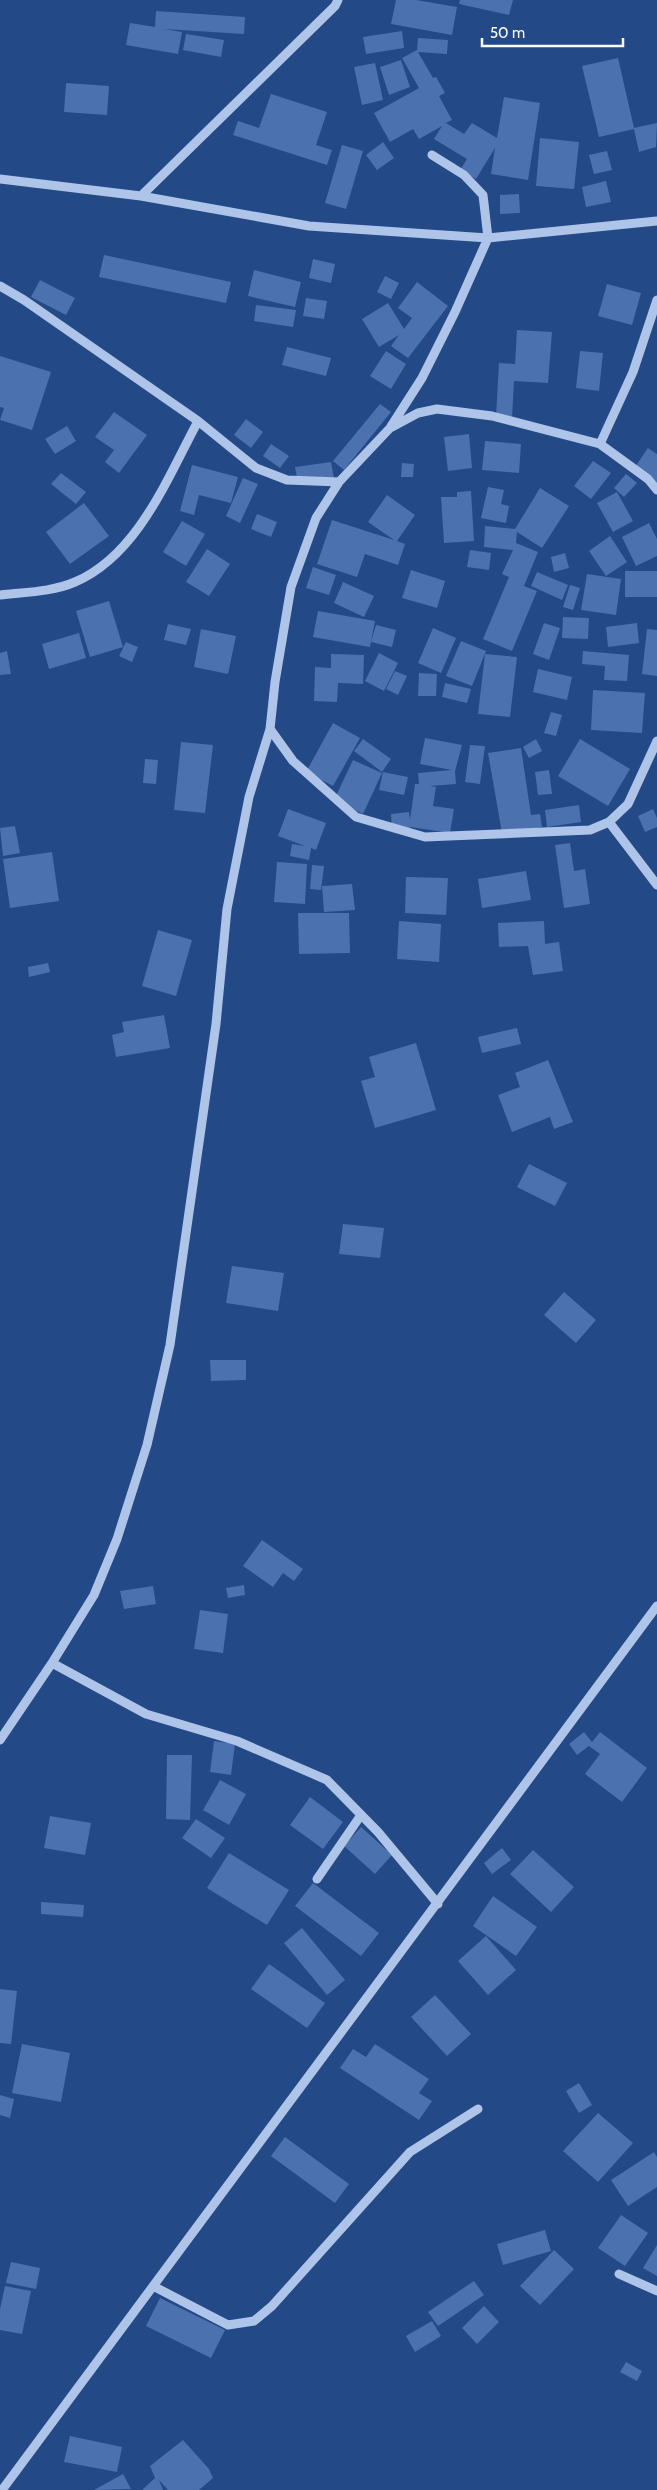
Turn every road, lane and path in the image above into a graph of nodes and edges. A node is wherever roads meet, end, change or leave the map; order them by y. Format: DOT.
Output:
graph roads {
  1 [pos="338,0"];
  2 [pos="432,155"];
  3 [pos="0,179"];
  4 [pos="141,196"];
  5 [pos="657,220"];
  6 [pos="488,238"];
  7 [pos="0,286"];
  8 [pos="657,300"];
  9 [pos="198,421"];
  10 [pos="390,428"];
  11 [pos="600,444"];
  12 [pos="339,482"];
  13 [pos="657,490"];
  14 [pos="0,594"];
  15 [pos="270,729"];
  16 [pos="657,741"];
  17 [pos="609,822"];
  18 [pos="657,885"];
  19 [pos="657,1606"];
  20 [pos="52,1663"];
  21 [pos="0,1740"];
  22 [pos="361,1815"];
  23 [pos="316,1878"];
  24 [pos="438,1904"];
  25 [pos="478,2110"];
  26 [pos="619,2274"];
  27 [pos="152,2286"];
  28 [pos="657,2291"];
  29 [pos="2,2490"];
  1 -- 4 [label="street"];
  2 -- 6 [label="street"];
  3 -- 4 [label="street"];
  4 -- 6 [label="street"];
  5 -- 6 [label="street"];
  6 -- 10 [label="street"];
  7 -- 9 [label="street"];
  8 -- 11 [label="street"];
  9 -- 12 [label="street"];
  9 -- 14 [label="street"];
  10 -- 11 [label="street"];
  10 -- 12 [label="street"];
  11 -- 13 [label="street"];
  12 -- 15 [label="street"];
  15 -- 17 [label="street"];
  15 -- 20 [label="street"];
  16 -- 17 [label="street"];
  17 -- 18 [label="street"];
  19 -- 24 [label="street"];
  20 -- 21 [label="street"];
  20 -- 22 [label="street"];
  22 -- 23 [label="street"];
  22 -- 24 [label="street"];
  24 -- 27 [label="street"];
  25 -- 27 [label="street"];
  26 -- 28 [label="street"];
  27 -- 29 [label="street"];
}
